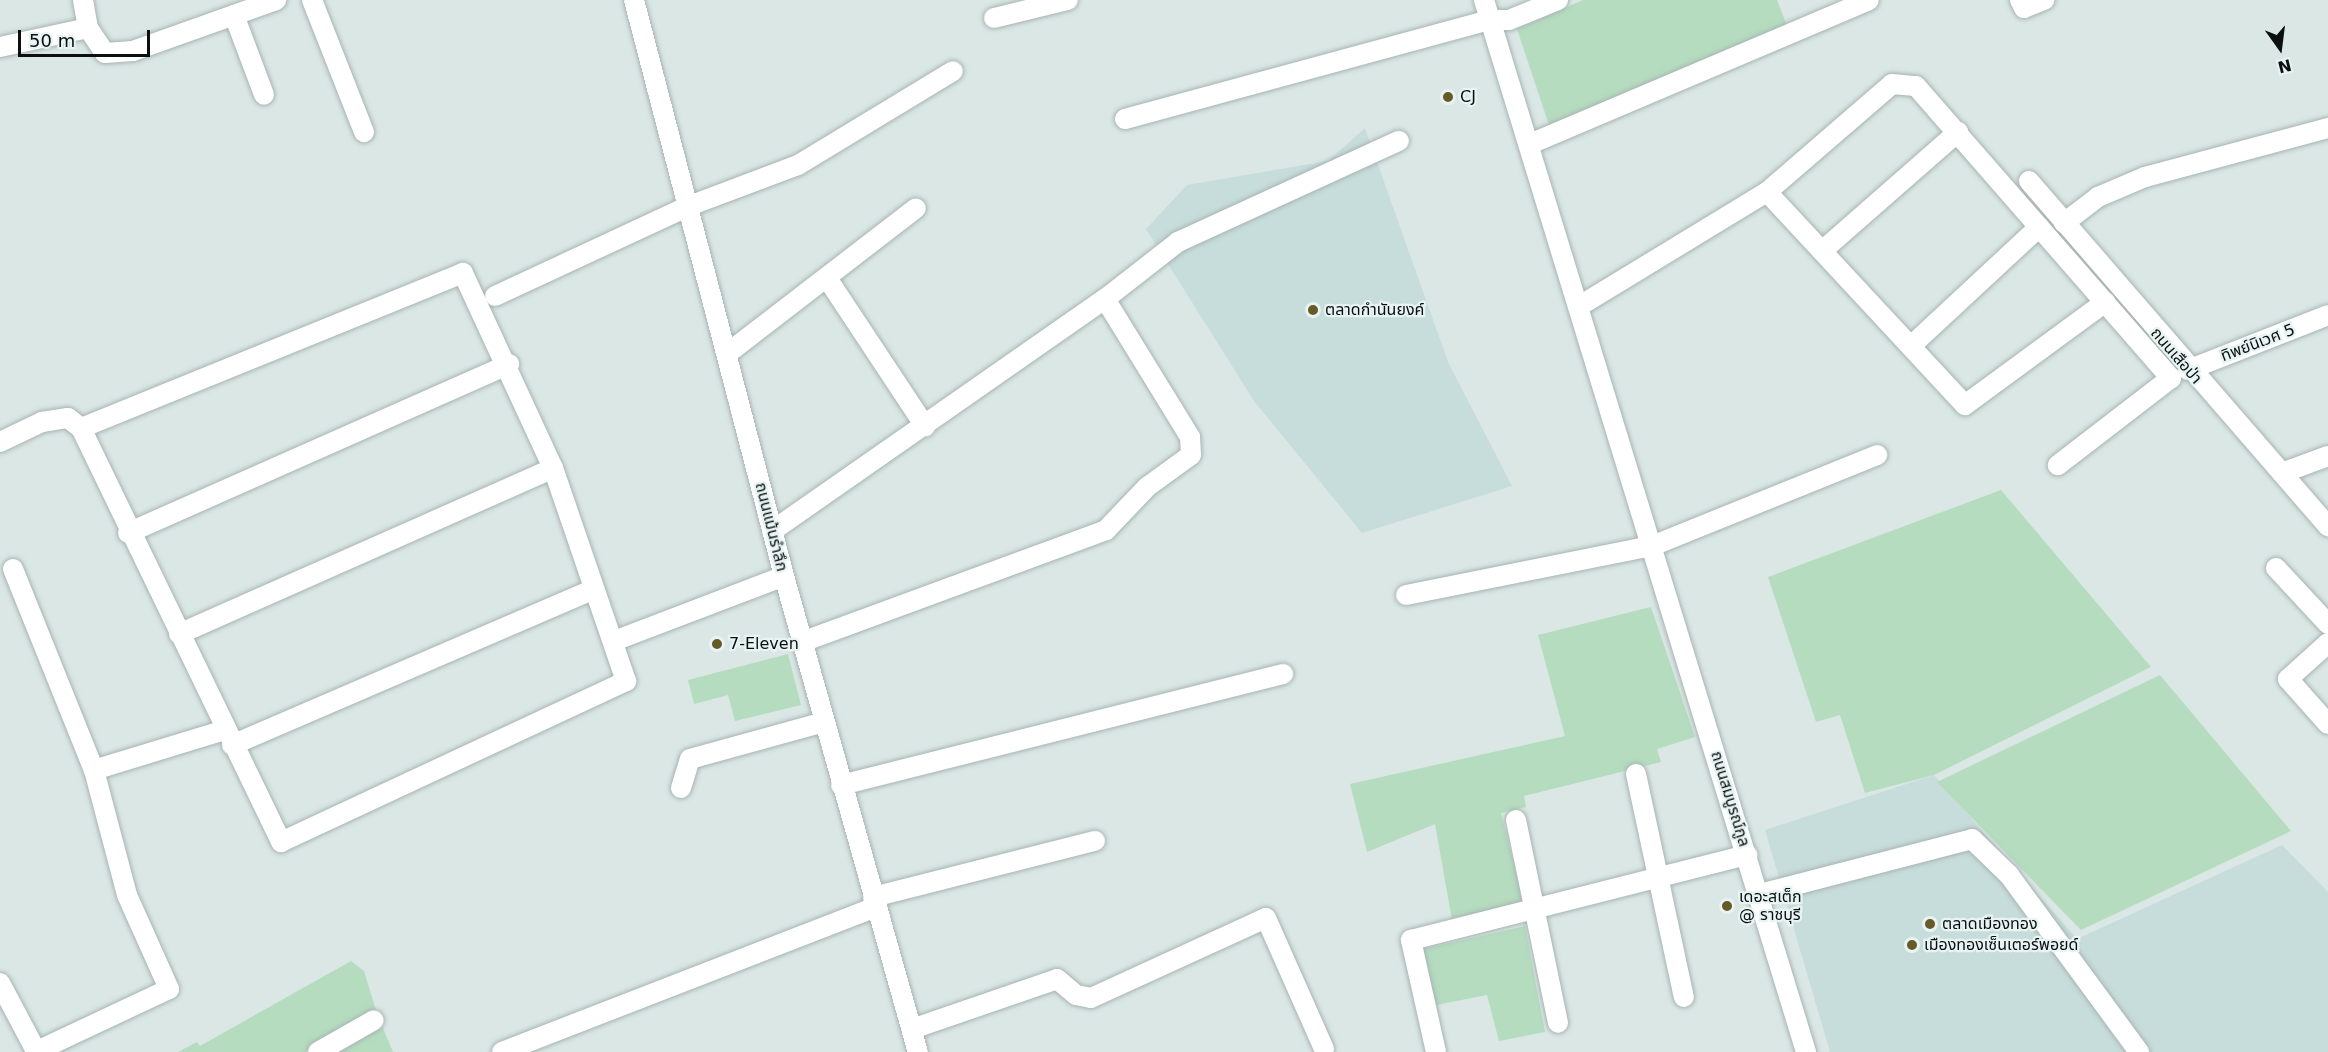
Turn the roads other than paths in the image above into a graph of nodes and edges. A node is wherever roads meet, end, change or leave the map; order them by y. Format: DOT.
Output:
graph roads {
  1 [pos="83,0"];
  2 [pos="276,0"];
  3 [pos="312,0"];
  4 [pos="634,0"];
  5 [pos="1068,0"];
  6 [pos="1484,0"];
  7 [pos="1558,0"];
  8 [pos="1869,0"];
  9 [pos="2020,0"];
  10 [pos="2044,0"];
  11 [pos="234,15"];
  12 [pos="994,18"];
  13 [pos="1490,20"];
  14 [pos="88,28"];
  15 [pos="0,47"];
  16 [pos="953,71"];
  17 [pos="264,95"];
  18 [pos="1125,119"];
  19 [pos="2328,128"];
  20 [pos="364,132"];
  21 [pos="1958,132"];
  22 [pos="1398,141"];
  23 [pos="1530,144"];
  24 [pos="2029,181"];
  25 [pos="1767,192"];
  26 [pos="689,206"];
  27 [pos="916,208"];
  28 [pos="2064,223"];
  29 [pos="2039,227"];
  30 [pos="1822,251"];
  31 [pos="827,278"];
  32 [pos="495,296"];
  33 [pos="1105,299"];
  34 [pos="2105,302"];
  35 [pos="1581,305"];
  36 [pos="2328,315"];
  37 [pos="1911,346"];
  38 [pos="728,353"];
  39 [pos="509,364"];
  40 [pos="2188,370"];
  41 [pos="925,426"];
  42 [pos="81,428"];
  43 [pos="0,442"];
  44 [pos="1876,455"];
  45 [pos="2328,456"];
  46 [pos="2058,465"];
  47 [pos="553,468"];
  48 [pos="2282,473"];
  49 [pos="2328,526"];
  50 [pos="772,531"];
  51 [pos="128,533"];
  52 [pos="1652,546"];
  53 [pos="2276,568"];
  54 [pos="13,569"];
  55 [pos="784,576"];
  56 [pos="594,589"];
  57 [pos="1406,595"];
  58 [pos="2328,624"];
  59 [pos="179,634"];
  60 [pos="614,641"];
  61 [pos="802,642"];
  62 [pos="2328,643"];
  63 [pos="1283,674"];
  64 [pos="824,722"];
  65 [pos="2328,724"];
  66 [pos="229,737"];
  67 [pos="94,770"];
  68 [pos="1636,774"];
  69 [pos="842,785"];
  70 [pos="681,788"];
  71 [pos="1516,820"];
  72 [pos="1095,841"];
  73 [pos="1747,855"];
  74 [pos="1659,881"];
  75 [pos="1760,894"];
  76 [pos="874,902"];
  77 [pos="1534,911"];
  78 [pos="0,982"];
  79 [pos="1684,997"];
  80 [pos="374,1020"];
  81 [pos="1558,1023"];
  82 [pos="912,1029"];
  83 [pos="1324,1049"];
  84 [pos="35,1052"];
  85 [pos="318,1052"];
  86 [pos="502,1052"];
  87 [pos="918,1052"];
  88 [pos="1436,1052"];
  89 [pos="1806,1052"];
  90 [pos="2139,1052"];
  1 -- 14 [label="street"];
  2 -- 11 [label="street"];
  3 -- 20 [label="street"];
  4 -- 26 [label="street, ถนนแม้นรำลึก"];
  5 -- 12 [label="street"];
  6 -- 13 [label="street, ถนนสมบูรณ์กูล"];
  7 -- 13 [label="street"];
  8 -- 23 [label="street"];
  9 -- 10 [label="street"];
  11 -- 14 [label="street"];
  11 -- 17 [label="street"];
  13 -- 18 [label="street"];
  13 -- 23 [label="street, ถนนสมบูรณ์กูล"];
  14 -- 15 [label="street"];
  16 -- 26 [label="street"];
  19 -- 28 [label="street"];
  21 -- 25 [label="street"];
  21 -- 29 [label="street"];
  21 -- 30 [label="street"];
  22 -- 33 [label="street"];
  23 -- 35 [label="street, ถนนสมบูรณ์กูล"];
  24 -- 28 [label="street, ถนนเสือป่า"];
  25 -- 30 [label="street"];
  25 -- 35 [label="street"];
  26 -- 32 [label="street"];
  26 -- 38 [label="street, ถนนแม้นรำลึก"];
  27 -- 31 [label="street"];
  28 -- 40 [label="street, ถนนเสือป่า"];
  29 -- 34 [label="street"];
  29 -- 37 [label="street"];
  30 -- 37 [label="street"];
  31 -- 38 [label="street"];
  31 -- 41 [label="street"];
  33 -- 41 [label="street"];
  33 -- 61 [label="street"];
  34 -- 37 [label="street"];
  34 -- 46 [label="street"];
  35 -- 52 [label="street, ถนนสมบูรณ์กูล"];
  36 -- 40 [label="street, ทิพย์นิเวศ 5"];
  38 -- 50 [label="street, ถนนแม้นรำลึก"];
  39 -- 42 [label="street"];
  39 -- 47 [label="street"];
  39 -- 51 [label="street"];
  40 -- 48 [label="street, ถนนเสือป่า"];
  41 -- 50 [label="street"];
  42 -- 43 [label="street"];
  42 -- 51 [label="street"];
  44 -- 52 [label="street"];
  45 -- 48 [label="street"];
  47 -- 56 [label="street"];
  47 -- 59 [label="street"];
  48 -- 49 [label="street, ถนนเสือป่า"];
  50 -- 55 [label="street, ถนนแม้นรำลึก"];
  51 -- 59 [label="street"];
  52 -- 57 [label="street"];
  52 -- 73 [label="street, ถนนสมบูรณ์กูล"];
  53 -- 58 [label="street"];
  54 -- 67 [label="street"];
  55 -- 60 [label="street"];
  55 -- 61 [label="street, ถนนแม้นรำลึก"];
  56 -- 60 [label="street"];
  56 -- 66 [label="street"];
  59 -- 66 [label="street"];
  60 -- 66 [label="street"];
  61 -- 64 [label="street, ถนนแม้นรำลึก"];
  62 -- 65 [label="street"];
  63 -- 69 [label="street"];
  64 -- 69 [label="street, ถนนแม้นรำลึก"];
  64 -- 70 [label="street"];
  66 -- 67 [label="street"];
  67 -- 84 [label="street"];
  68 -- 74 [label="street"];
  69 -- 76 [label="street, ถนนแม้นรำลึก"];
  71 -- 77 [label="street"];
  72 -- 76 [label="street"];
  73 -- 74 [label="street"];
  73 -- 75 [label="street, ถนนสมบูรณ์กูล"];
  74 -- 77 [label="street"];
  74 -- 79 [label="street"];
  75 -- 89 [label="street, ถนนสมบูรณ์กูล"];
  75 -- 90 [label="street"];
  76 -- 82 [label="street, ถนนแม้นรำลึก"];
  76 -- 86 [label="street"];
  77 -- 81 [label="street"];
  77 -- 88 [label="street"];
  78 -- 84 [label="street"];
  80 -- 85 [label="street"];
  82 -- 83 [label="street"];
  82 -- 87 [label="street, ถนนแม้นรำลึก"];
}
